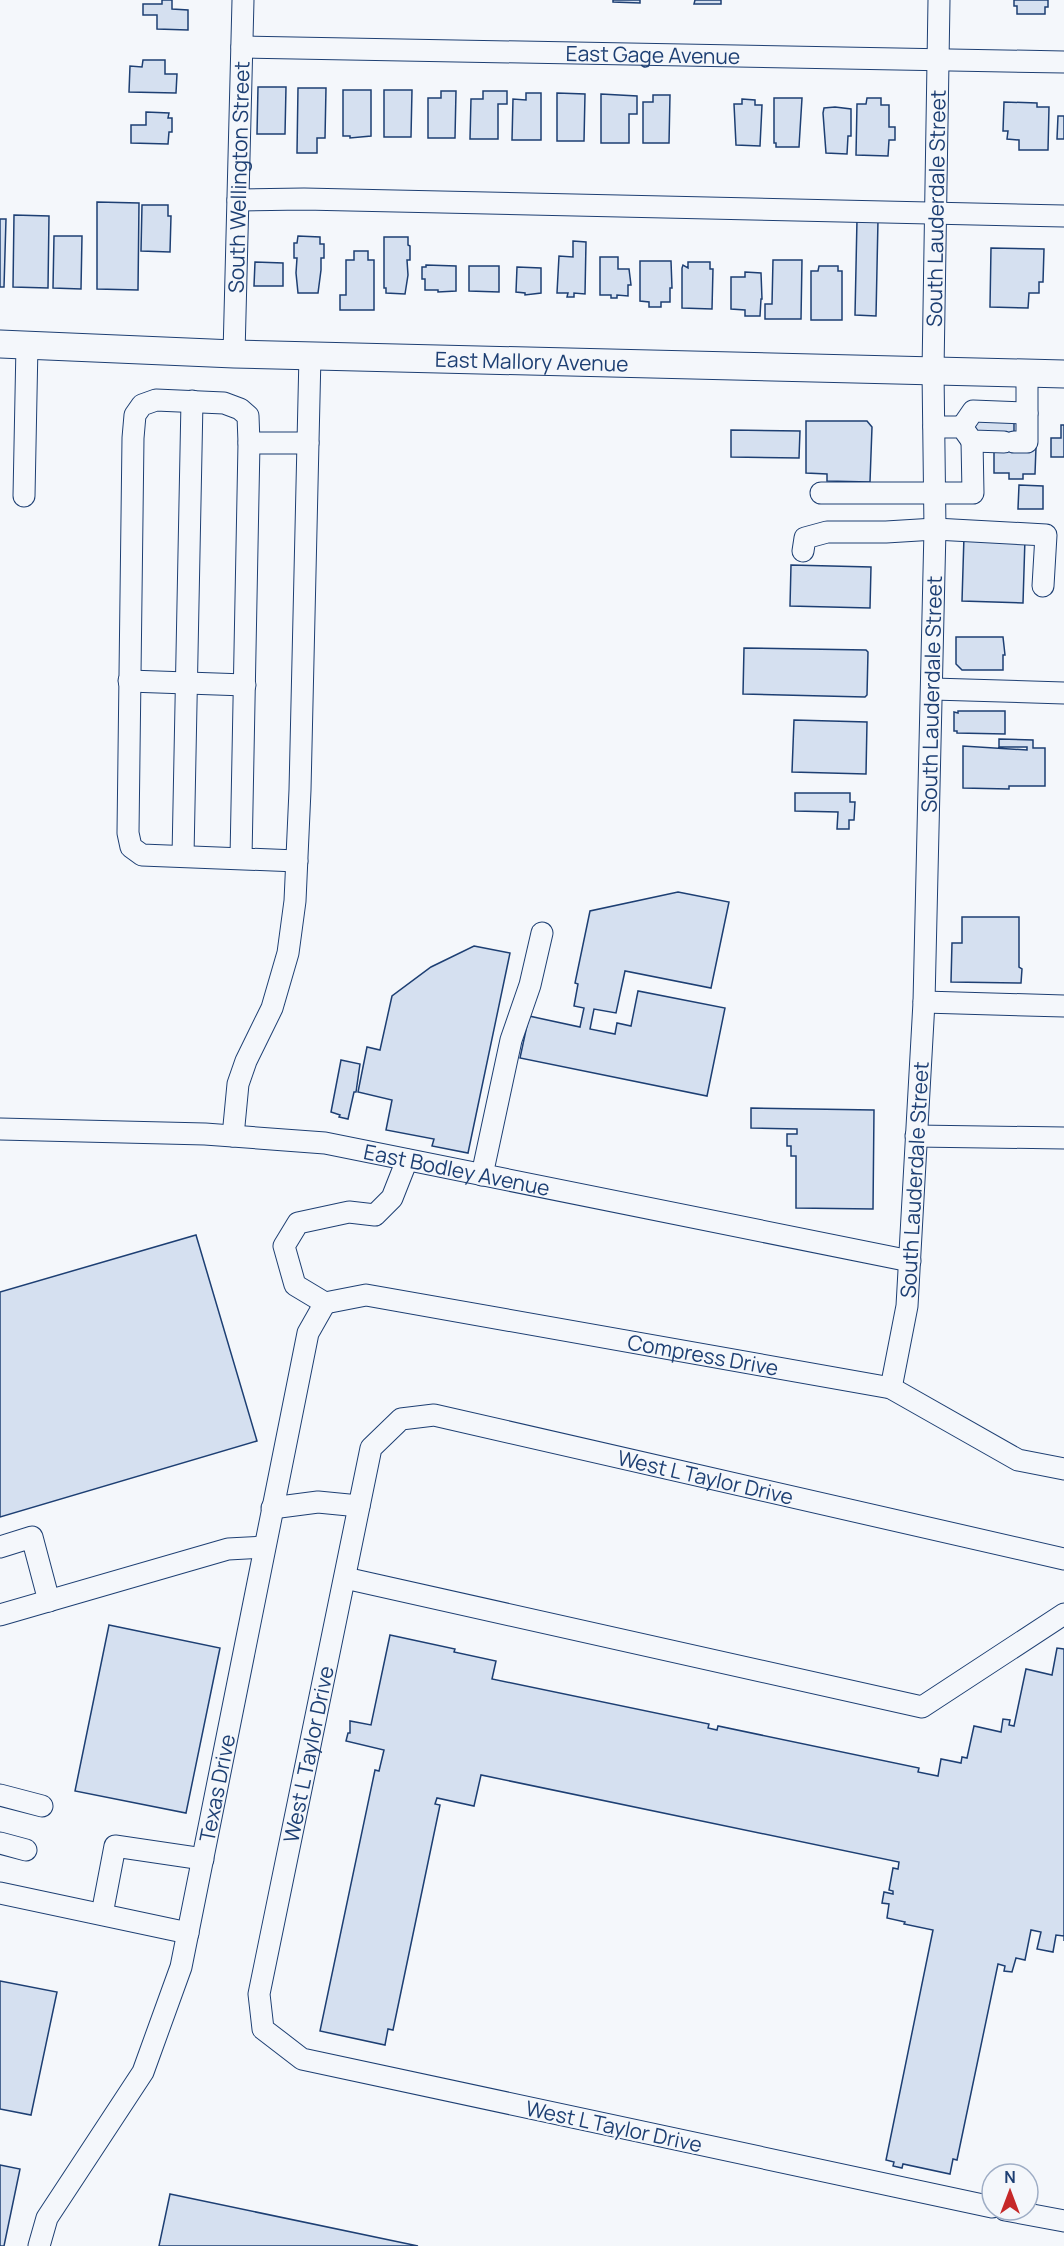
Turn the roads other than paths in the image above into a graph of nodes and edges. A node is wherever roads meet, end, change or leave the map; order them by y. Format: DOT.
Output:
graph roads {
  1 [pos="243,0"];
  2 [pos="939,0"];
  3 [pos="242,47"];
  4 [pos="938,59"];
  5 [pos="1064,62"];
  6 [pos="238,200"];
  7 [pos="935,214"];
  8 [pos="1064,216"];
  9 [pos="0,344"];
  10 [pos="27,345"];
  11 [pos="234,354"];
  12 [pos="310,356"];
  13 [pos="933,372"];
  14 [pos="1027,373"];
  15 [pos="1064,374"];
  16 [pos="192,401"];
  17 [pos="1027,413"];
  18 [pos="934,427"];
  19 [pos="967,434"];
  20 [pos="249,442"];
  21 [pos="308,443"];
  22 [pos="821,493"];
  23 [pos="935,493"];
  24 [pos="24,496"];
  25 [pos="935,529"];
  26 [pos="802,551"];
  27 [pos="1043,586"];
  28 [pos="129,681"];
  29 [pos="186,683"];
  30 [pos="245,685"];
  31 [pos="933,689"];
  32 [pos="1064,693"];
  33 [pos="183,856"];
  34 [pos="241,858"];
  35 [pos="297,861"];
  36 [pos="542,933"];
  37 [pos="924,1002"];
  38 [pos="1064,1006"];
  39 [pos="0,1129"];
  40 [pos="233,1136"];
  41 [pos="916,1136"];
  42 [pos="1064,1138"];
  43 [pos="407,1160"];
  44 [pos="482,1175"];
  45 [pos="910,1261"];
  46 [pos="325,1303"];
  47 [pos="891,1388"];
  48 [pos="1064,1469"];
  49 [pos="359,1506"];
  50 [pos="272,1508"];
  51 [pos="0,1547"];
  52 [pos="264,1547"];
  53 [pos="1064,1559"];
  54 [pos="345,1578"];
  55 [pos="50,1600"];
  56 [pos="1064,1614"];
  57 [pos="0,1615"];
  58 [pos="0,1795"];
  59 [pos="42,1806"];
  60 [pos="0,1843"];
  61 [pos="27,1850"];
  62 [pos="203,1859"];
  63 [pos="0,1893"];
  64 [pos="102,1914"];
  65 [pos="188,1933"];
  66 [pos="980,2204"];
  67 [pos="1040,2217"];
  68 [pos="1064,2221"];
  69 [pos="39,2246"];
  1 -- 3 [label="street, South Wellington Street"];
  2 -- 4 [label="street, South Lauderdale Street"];
  3 -- 4 [label="street, East Gage Avenue"];
  3 -- 6 [label="street, South Wellington Street"];
  4 -- 5 [label="street, East Gage Avenue"];
  4 -- 7 [label="street, South Lauderdale Street"];
  6 -- 7 [label="street"];
  6 -- 11 [label="street, South Wellington Street"];
  7 -- 8 [label="street"];
  7 -- 13 [label="street, South Lauderdale Street"];
  9 -- 10 [label="main road, East Mallory Avenue"];
  10 -- 11 [label="main road, East Mallory Avenue"];
  10 -- 24 [label="street"];
  11 -- 12 [label="main road, East Mallory Avenue"];
  12 -- 13 [label="main road, East Mallory Avenue"];
  12 -- 21 [label="street"];
  13 -- 14 [label="main road, East Mallory Avenue"];
  13 -- 18 [label="street, South Lauderdale Street"];
  14 -- 15 [label="main road, East Mallory Avenue"];
  14 -- 17 [label="street"];
  16 -- 20 [label="street"];
  16 -- 28 [label="street"];
  16 -- 29 [label="street"];
  17 -- 19 [label="street"];
  17 -- 19 [label="street"];
  18 -- 19 [label="street"];
  18 -- 23 [label="street, South Lauderdale Street"];
  19 -- 23 [label="street"];
  20 -- 21 [label="street"];
  20 -- 30 [label="street"];
  21 -- 35 [label="street"];
  22 -- 23 [label="street"];
  23 -- 25 [label="street, South Lauderdale Street"];
  25 -- 26 [label="street"];
  25 -- 27 [label="street"];
  25 -- 31 [label="street, South Lauderdale Street"];
  28 -- 29 [label="street"];
  28 -- 33 [label="street"];
  29 -- 30 [label="street"];
  29 -- 33 [label="street"];
  30 -- 34 [label="street"];
  31 -- 32 [label="street"];
  31 -- 37 [label="street, South Lauderdale Street"];
  33 -- 34 [label="street"];
  34 -- 35 [label="street"];
  35 -- 40 [label="street"];
  36 -- 44 [label="street"];
  37 -- 38 [label="street"];
  37 -- 41 [label="street, South Lauderdale Street"];
  39 -- 40 [label="street, East Bodley Avenue"];
  40 -- 43 [label="street, East Bodley Avenue"];
  41 -- 42 [label="street"];
  41 -- 45 [label="street, South Lauderdale Street"];
  43 -- 44 [label="street, East Bodley Avenue"];
  43 -- 46 [label="street"];
  44 -- 45 [label="street, East Bodley Avenue"];
  45 -- 47 [label="street, South Lauderdale Street"];
  46 -- 47 [label="street, Compress Drive"];
  46 -- 50 [label="street, Texas Drive"];
  47 -- 48 [label="street, Compress Drive"];
  49 -- 50 [label="street"];
  49 -- 53 [label="street, West L Taylor Drive"];
  49 -- 54 [label="street, West L Taylor Drive"];
  50 -- 52 [label="street, Texas Drive"];
  51 -- 55 [label="street"];
  52 -- 55 [label="street"];
  52 -- 62 [label="street, Texas Drive"];
  54 -- 56 [label="street"];
  54 -- 66 [label="street, West L Taylor Drive"];
  55 -- 57 [label="street"];
  58 -- 59 [label="street"];
  60 -- 61 [label="street"];
  62 -- 64 [label="street"];
  62 -- 65 [label="street, Texas Drive"];
  63 -- 64 [label="street"];
  64 -- 65 [label="street"];
  65 -- 69 [label="street, Texas Drive"];
  67 -- 68 [label="street"];
}
